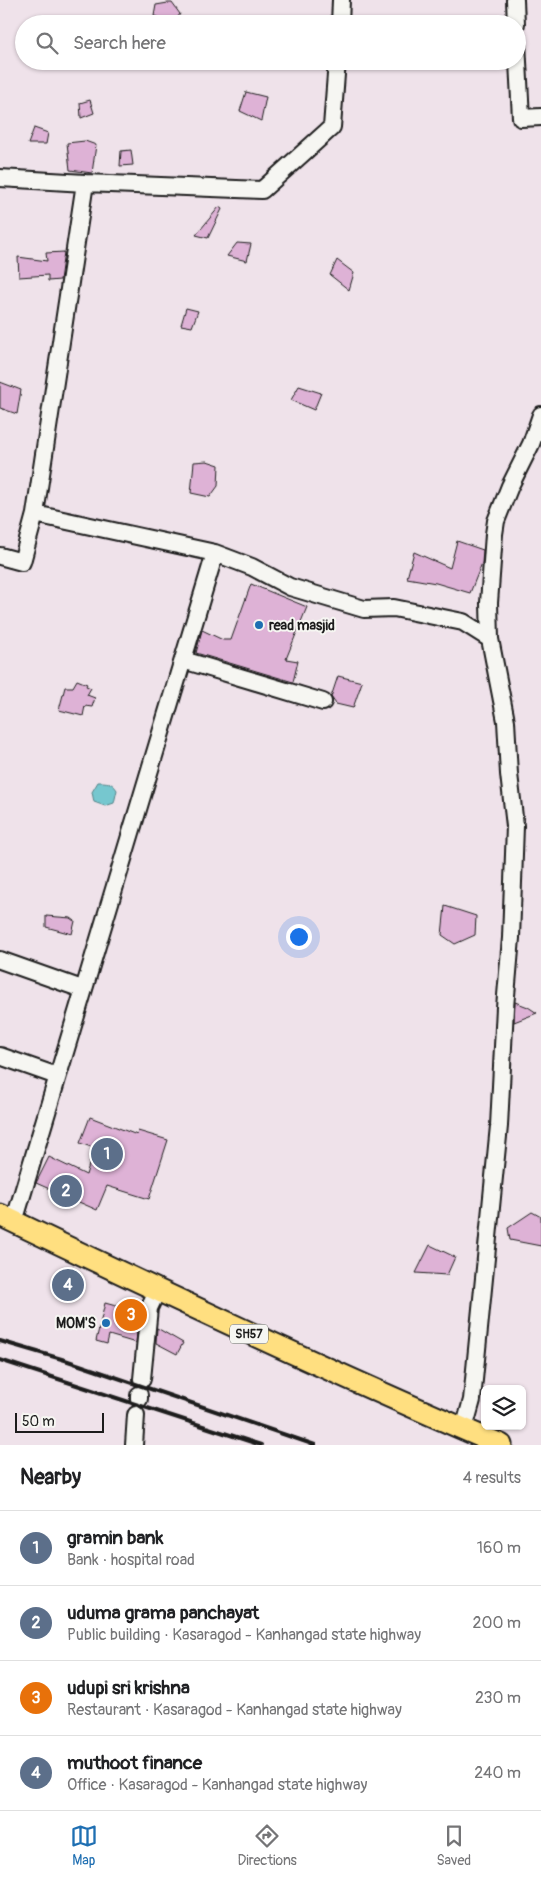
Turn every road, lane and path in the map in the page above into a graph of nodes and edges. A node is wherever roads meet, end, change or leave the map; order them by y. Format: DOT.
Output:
graph roads {
  1 [pos="341,0"];
  2 [pos="515,0"];
  3 [pos="340,15"];
  4 [pos="516,15"];
  5 [pos="336,70"];
  6 [pos="518,70"];
  7 [pos="541,117"];
  8 [pos="0,178"];
  9 [pos="85,183"];
  10 [pos="541,415"];
  11 [pos="35,514"];
  12 [pos="215,553"];
  13 [pos="0,556"];
  14 [pos="490,639"];
  15 [pos="183,660"];
  16 [pos="323,702"];
  17 [pos="0,960"];
  18 [pos="82,989"];
  19 [pos="0,1056"];
  20 [pos="57,1076"];
  21 [pos="7,1218"];
  22 [pos="157,1291"];
  23 [pos="464,1429"];
  24 [pos="134,1445"];
  25 [pos="501,1445"];
  1 -- 3 [label="street"];
  2 -- 4 [label="street"];
  5 -- 9 [label="street"];
  6 -- 7 [label="street"];
  8 -- 9 [label="street"];
  9 -- 11 [label="street"];
  10 -- 14 [label="street"];
  11 -- 12 [label="street"];
  11 -- 13 [label="street"];
  12 -- 14 [label="street"];
  12 -- 15 [label="street"];
  14 -- 23 [label="street"];
  15 -- 16 [label="street"];
  15 -- 18 [label="street"];
  17 -- 18 [label="street"];
  18 -- 20 [label="street"];
  19 -- 20 [label="street"];
  20 -- 21 [label="street"];
  21 -- 22 [label="main road, SH57"];
  22 -- 23 [label="main road, SH57"];
  22 -- 24 [label="street"];
  23 -- 25 [label="main road, SH57"];
}
